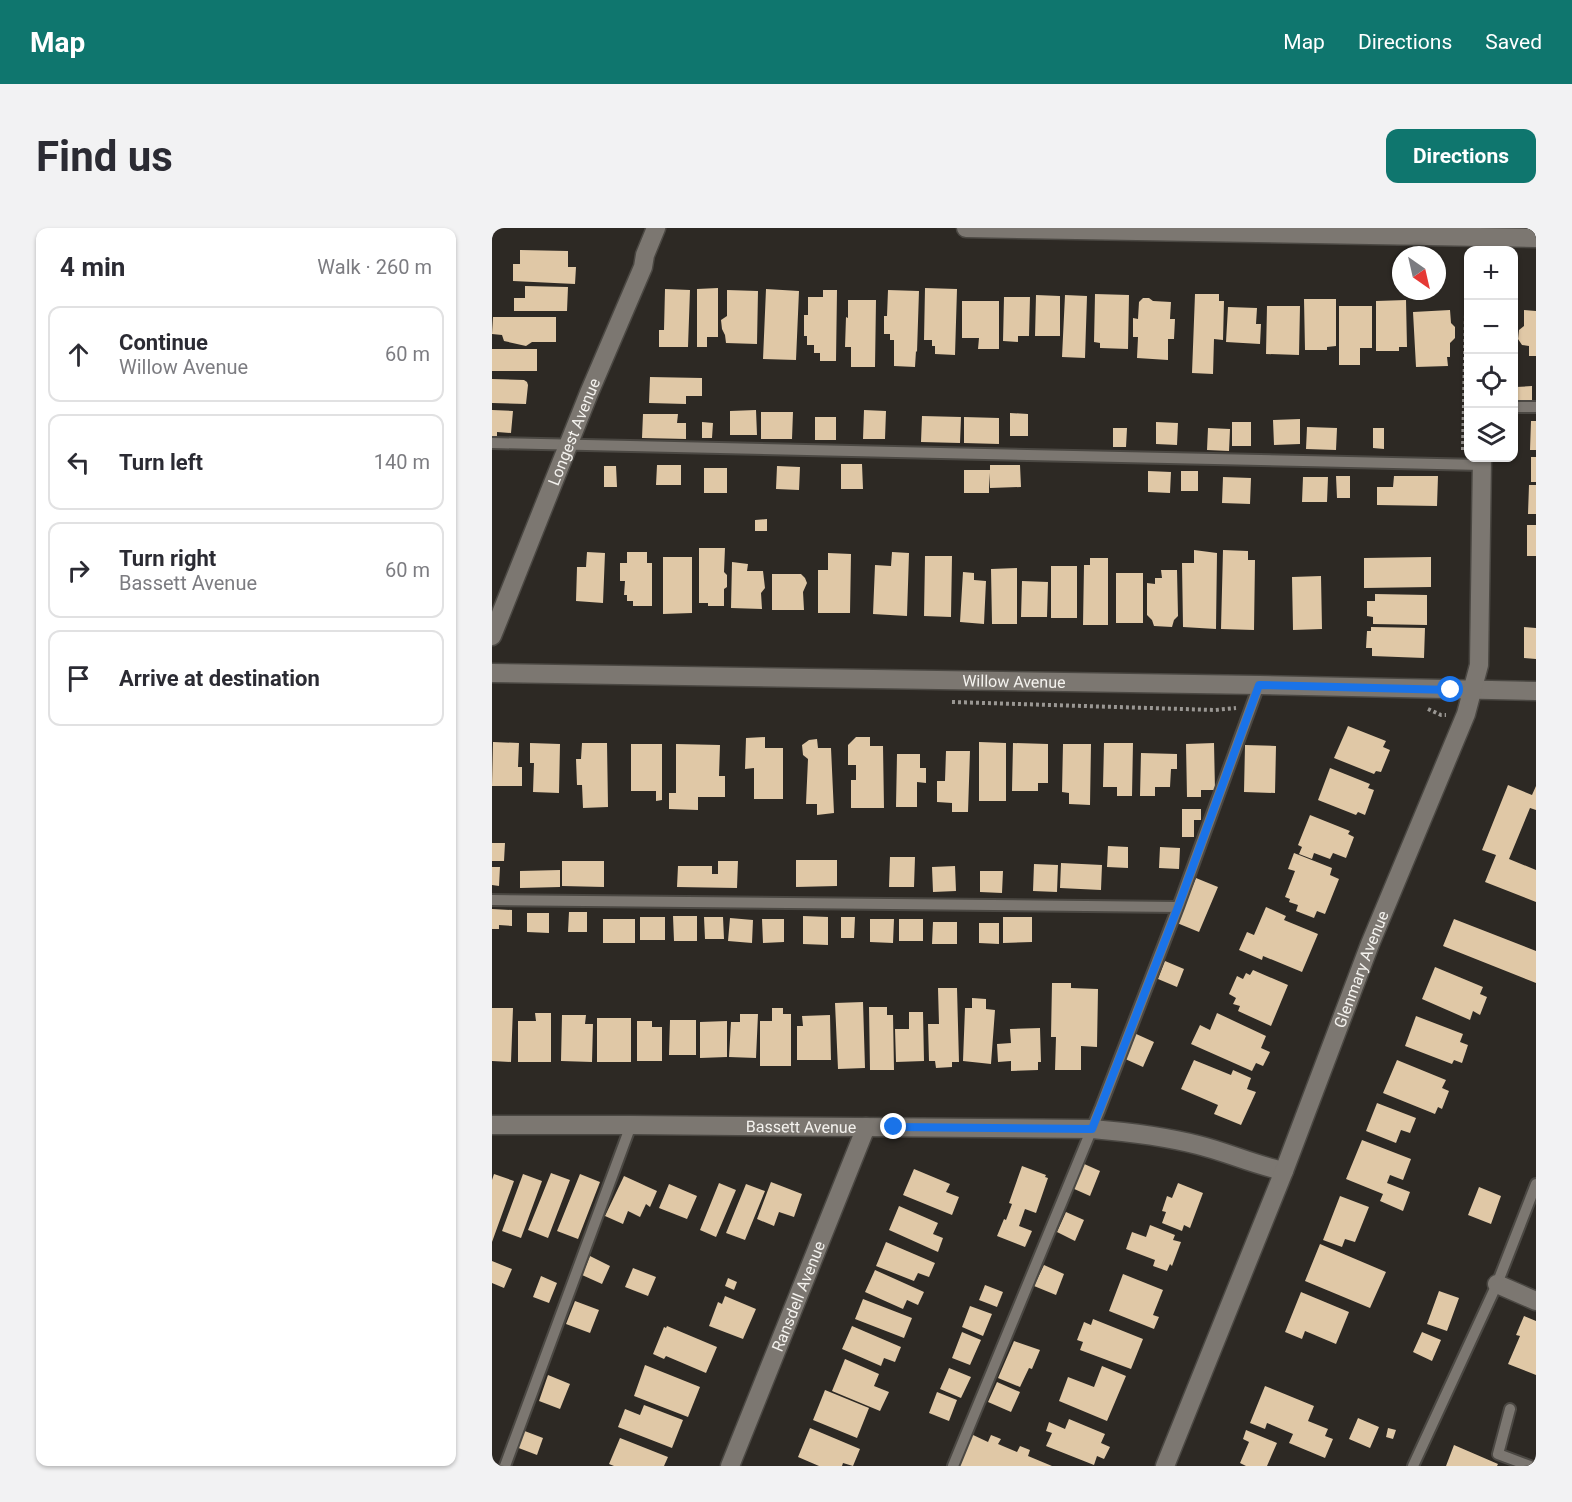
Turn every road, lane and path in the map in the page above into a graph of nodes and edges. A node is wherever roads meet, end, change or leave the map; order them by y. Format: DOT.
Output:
graph roads {
  1 [pos="656,228"];
  2 [pos="966,228"];
  3 [pos="1536,238"];
  4 [pos="1486,244"];
  5 [pos="1467,300"];
  6 [pos="1518,407"];
  7 [pos="1536,407"];
  8 [pos="492,442"];
  9 [pos="569,444"];
  10 [pos="1478,462"];
  11 [pos="1482,462"];
  12 [pos="1464,465"];
  13 [pos="492,636"];
  14 [pos="492,673"];
  15 [pos="1259,685"];
  16 [pos="1451,690"];
  17 [pos="1472,690"];
  18 [pos="1536,691"];
  19 [pos="1441,715"];
  20 [pos="492,900"];
  21 [pos="1178,907"];
  22 [pos="492,1125"];
  23 [pos="631,1125"];
  24 [pos="866,1127"];
  25 [pos="1092,1129"];
  26 [pos="1284,1171"];
  27 [pos="1536,1184"];
  28 [pos="1497,1284"];
  29 [pos="1536,1301"];
  30 [pos="1510,1409"];
  31 [pos="506,1466"];
  32 [pos="730,1466"];
  33 [pos="953,1466"];
  34 [pos="1165,1466"];
  35 [pos="1413,1466"];
  36 [pos="1530,1466"];
  1 -- 9 [label="street, Longest Avenue"];
  2 -- 4 [label="street"];
  3 -- 4 [label="street"];
  5 -- 12 [label="path"];
  6 -- 7 [label="lane"];
  8 -- 9 [label="lane"];
  9 -- 12 [label="lane"];
  9 -- 13 [label="street, Longest Avenue"];
  10 -- 12 [label="lane"];
  11 -- 17 [label="street, Glenmary Avenue"];
  14 -- 15 [label="street, Willow Avenue"];
  15 -- 16 [label="street, Willow Avenue"];
  15 -- 21 [label="lane"];
  16 -- 17 [label="street, Willow Avenue"];
  16 -- 19 [label="path"];
  17 -- 18 [label="street, Willow Avenue"];
  17 -- 26 [label="street, Glenmary Avenue"];
  20 -- 21 [label="lane"];
  21 -- 25 [label="lane"];
  22 -- 23 [label="street, Bassett Avenue"];
  23 -- 24 [label="street, Bassett Avenue"];
  23 -- 31 [label="lane"];
  24 -- 25 [label="street, Bassett Avenue"];
  24 -- 32 [label="street, Ransdell Avenue"];
  25 -- 26 [label="street, Bassett Avenue"];
  25 -- 33 [label="lane"];
  26 -- 34 [label="street, Glenmary Avenue"];
  27 -- 28 [label="lane"];
  28 -- 29 [label="street"];
  28 -- 35 [label="lane"];
  30 -- 36 [label="lane"];
}
